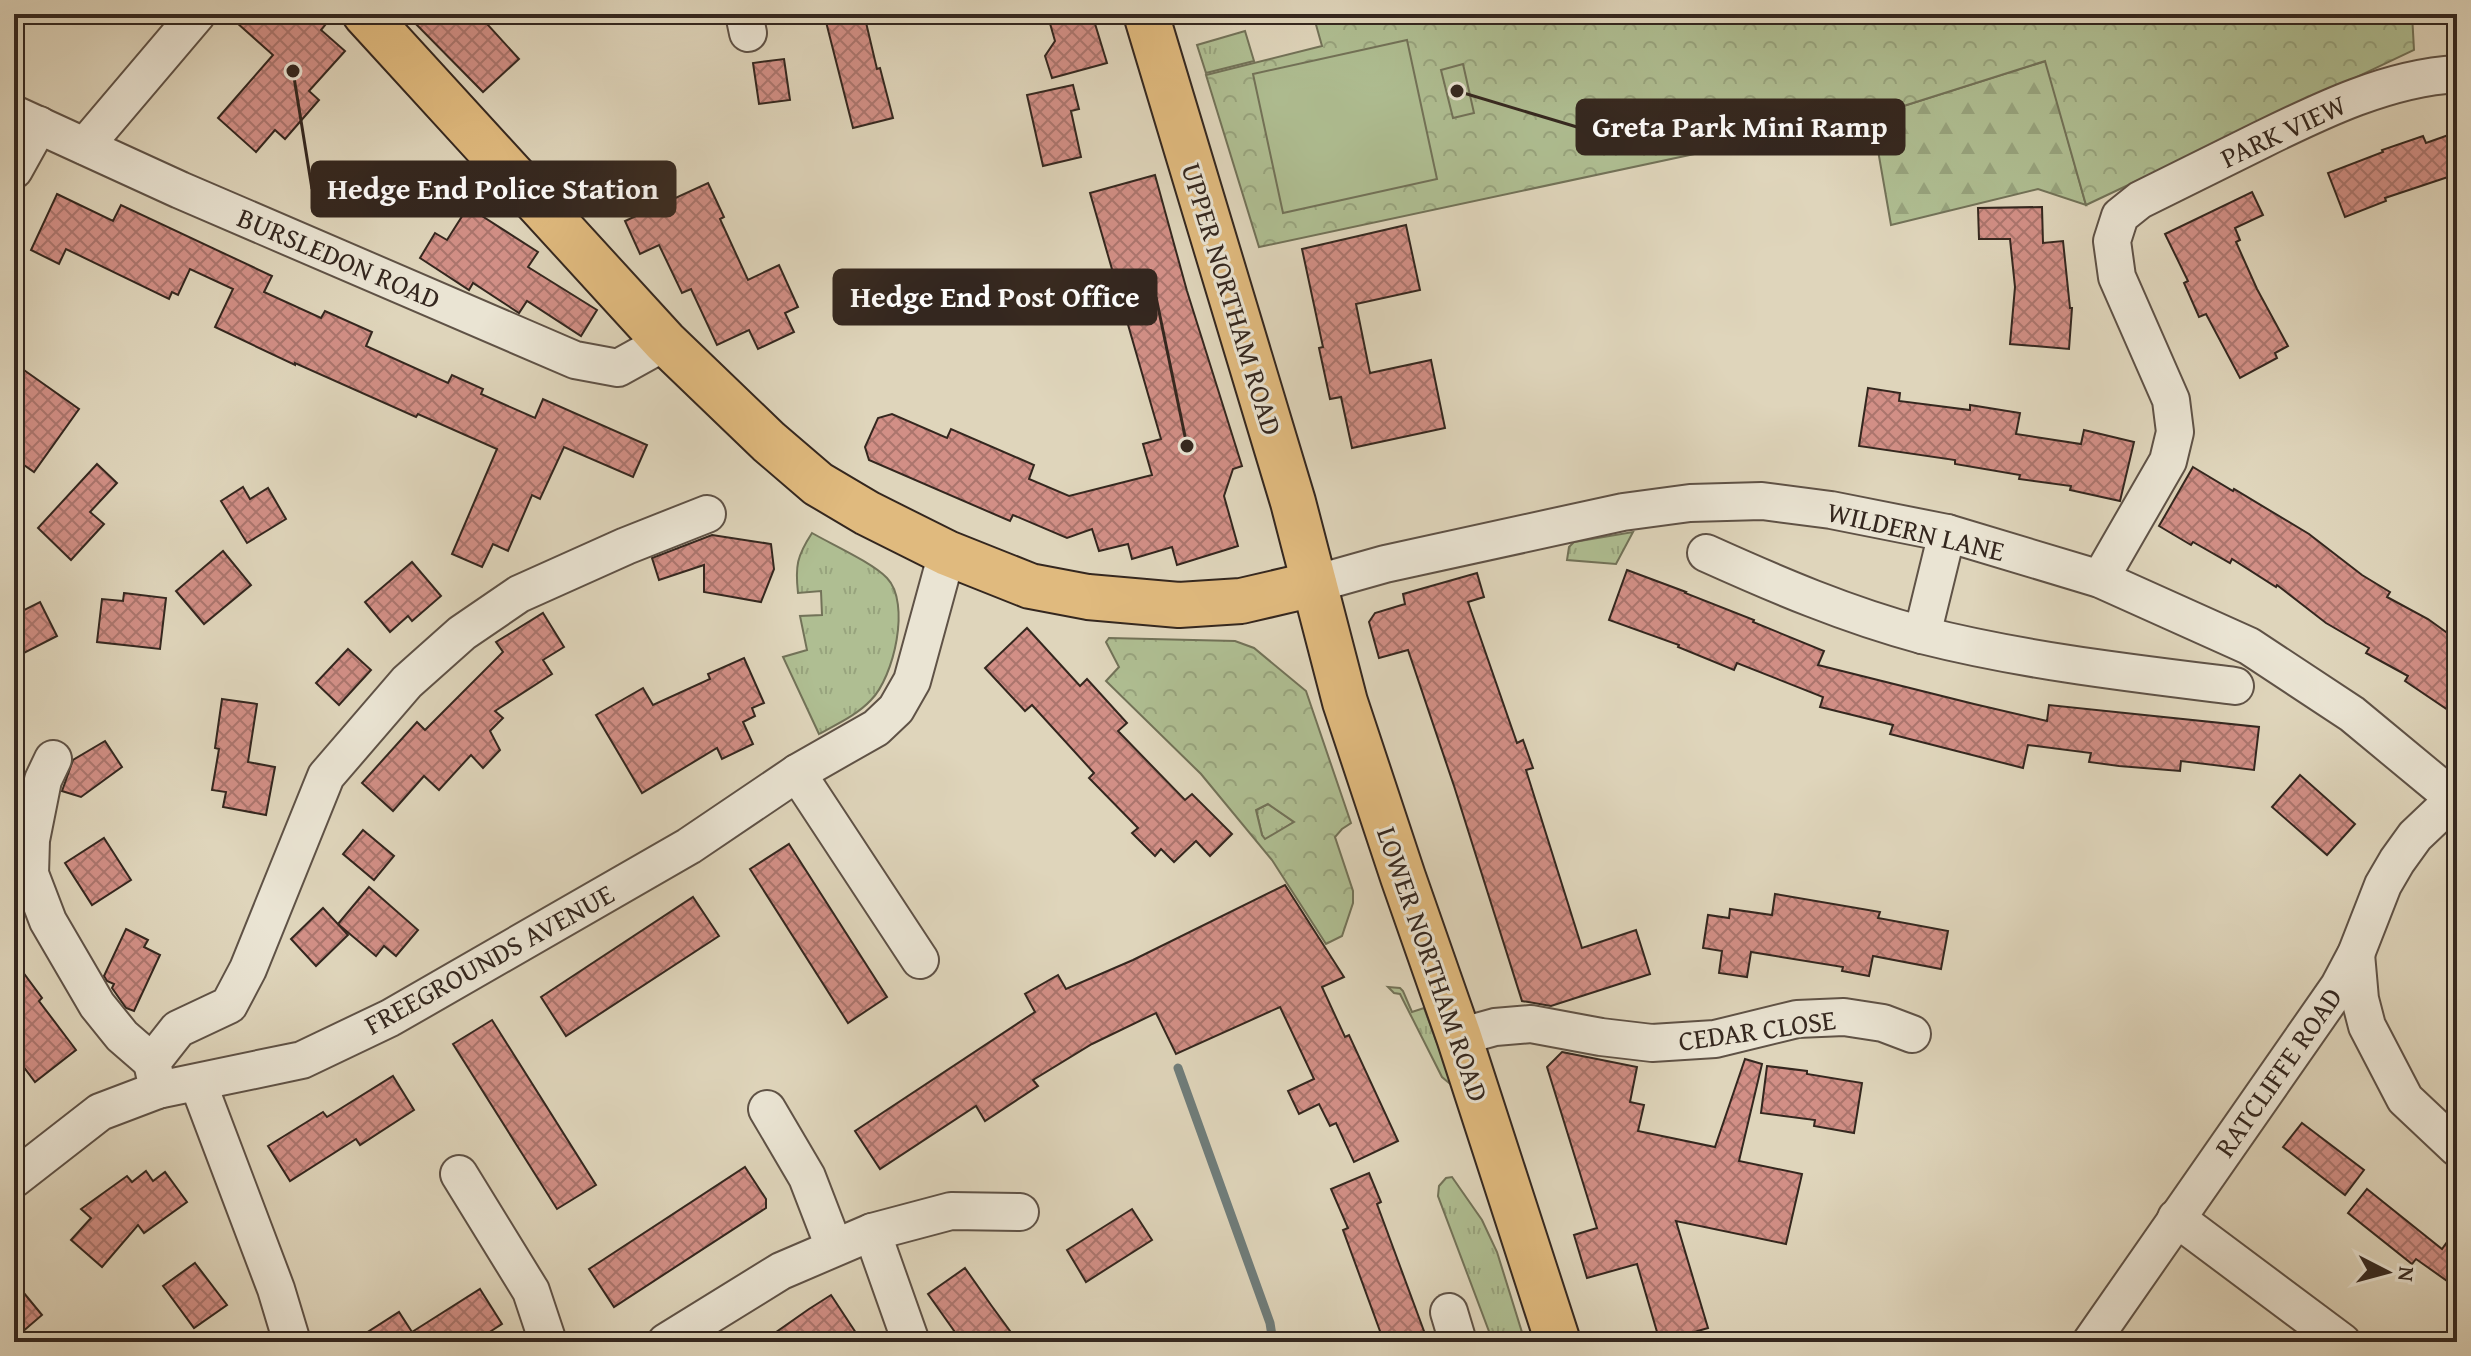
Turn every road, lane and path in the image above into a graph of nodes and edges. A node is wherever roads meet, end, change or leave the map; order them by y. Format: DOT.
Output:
graph roads {
  1 [pos="197,14"];
  2 [pos="365,14"];
  3 [pos="1146,14"];
  4 [pos="2457,74"];
  5 [pos="26,120"];
  6 [pos="85,146"];
  7 [pos="14,170"];
  8 [pos="665,342"];
  9 [pos="707,514"];
  10 [pos="1947,533"];
  11 [pos="947,553"];
  12 [pos="1706,553"];
  13 [pos="2100,579"];
  14 [pos="1314,584"];
  15 [pos="1922,635"];
  16 [pos="2235,686"];
  17 [pos="41,770"];
  18 [pos="797,773"];
  19 [pos="2456,800"];
  20 [pos="2356,954"];
  21 [pos="920,960"];
  22 [pos="1912,1034"];
  23 [pos="1459,1037"];
  24 [pos="155,1076"];
  25 [pos="198,1083"];
  26 [pos="767,1109"];
  27 [pos="2457,1148"];
  28 [pos="459,1174"];
  29 [pos="14,1179"];
  30 [pos="1020,1212"];
  31 [pos="2176,1218"];
  32 [pos="872,1232"];
  33 [pos="834,1247"];
  34 [pos="292,1342"];
  35 [pos="548,1342"];
  36 [pos="666,1342"];
  37 [pos="911,1342"];
  38 [pos="1558,1342"];
  39 [pos="2091,1342"];
  40 [pos="2342,1342"];
  1 -- 6 [label="street"];
  2 -- 8 [label="main road"];
  3 -- 14 [label="main road, UPPER NORTHAM ROAD"];
  4 -- 13 [label="street, PARK VIEW"];
  5 -- 6 [label="street, BURSLEDON ROAD"];
  5 -- 7 [label="street"];
  6 -- 8 [label="street, BURSLEDON ROAD"];
  8 -- 11 [label="main road"];
  9 -- 24 [label="street"];
  10 -- 13 [label="street, WILDERN LANE"];
  10 -- 14 [label="street, WILDERN LANE"];
  10 -- 15 [label="street"];
  11 -- 14 [label="main road"];
  11 -- 18 [label="street, FREEGROUNDS AVENUE"];
  12 -- 15 [label="street"];
  13 -- 19 [label="street, WILDERN LANE"];
  14 -- 23 [label="main road, LOWER NORTHAM ROAD"];
  15 -- 16 [label="street"];
  17 -- 24 [label="street"];
  18 -- 21 [label="street"];
  18 -- 25 [label="street, FREEGROUNDS AVENUE"];
  19 -- 20 [label="street, RATCLIFFE ROAD"];
  20 -- 27 [label="street"];
  20 -- 31 [label="street, RATCLIFFE ROAD"];
  22 -- 23 [label="street, CEDAR CLOSE"];
  23 -- 38 [label="main road, LOWER NORTHAM ROAD"];
  24 -- 25 [label="street, FREEGROUNDS AVENUE"];
  24 -- 29 [label="street, FREEGROUNDS AVENUE"];
  25 -- 34 [label="street"];
  26 -- 33 [label="street"];
  28 -- 35 [label="street"];
  30 -- 32 [label="street"];
  31 -- 39 [label="street, RATCLIFFE ROAD"];
  31 -- 40 [label="street"];
  32 -- 33 [label="street"];
  32 -- 37 [label="street"];
  33 -- 36 [label="street"];
}
